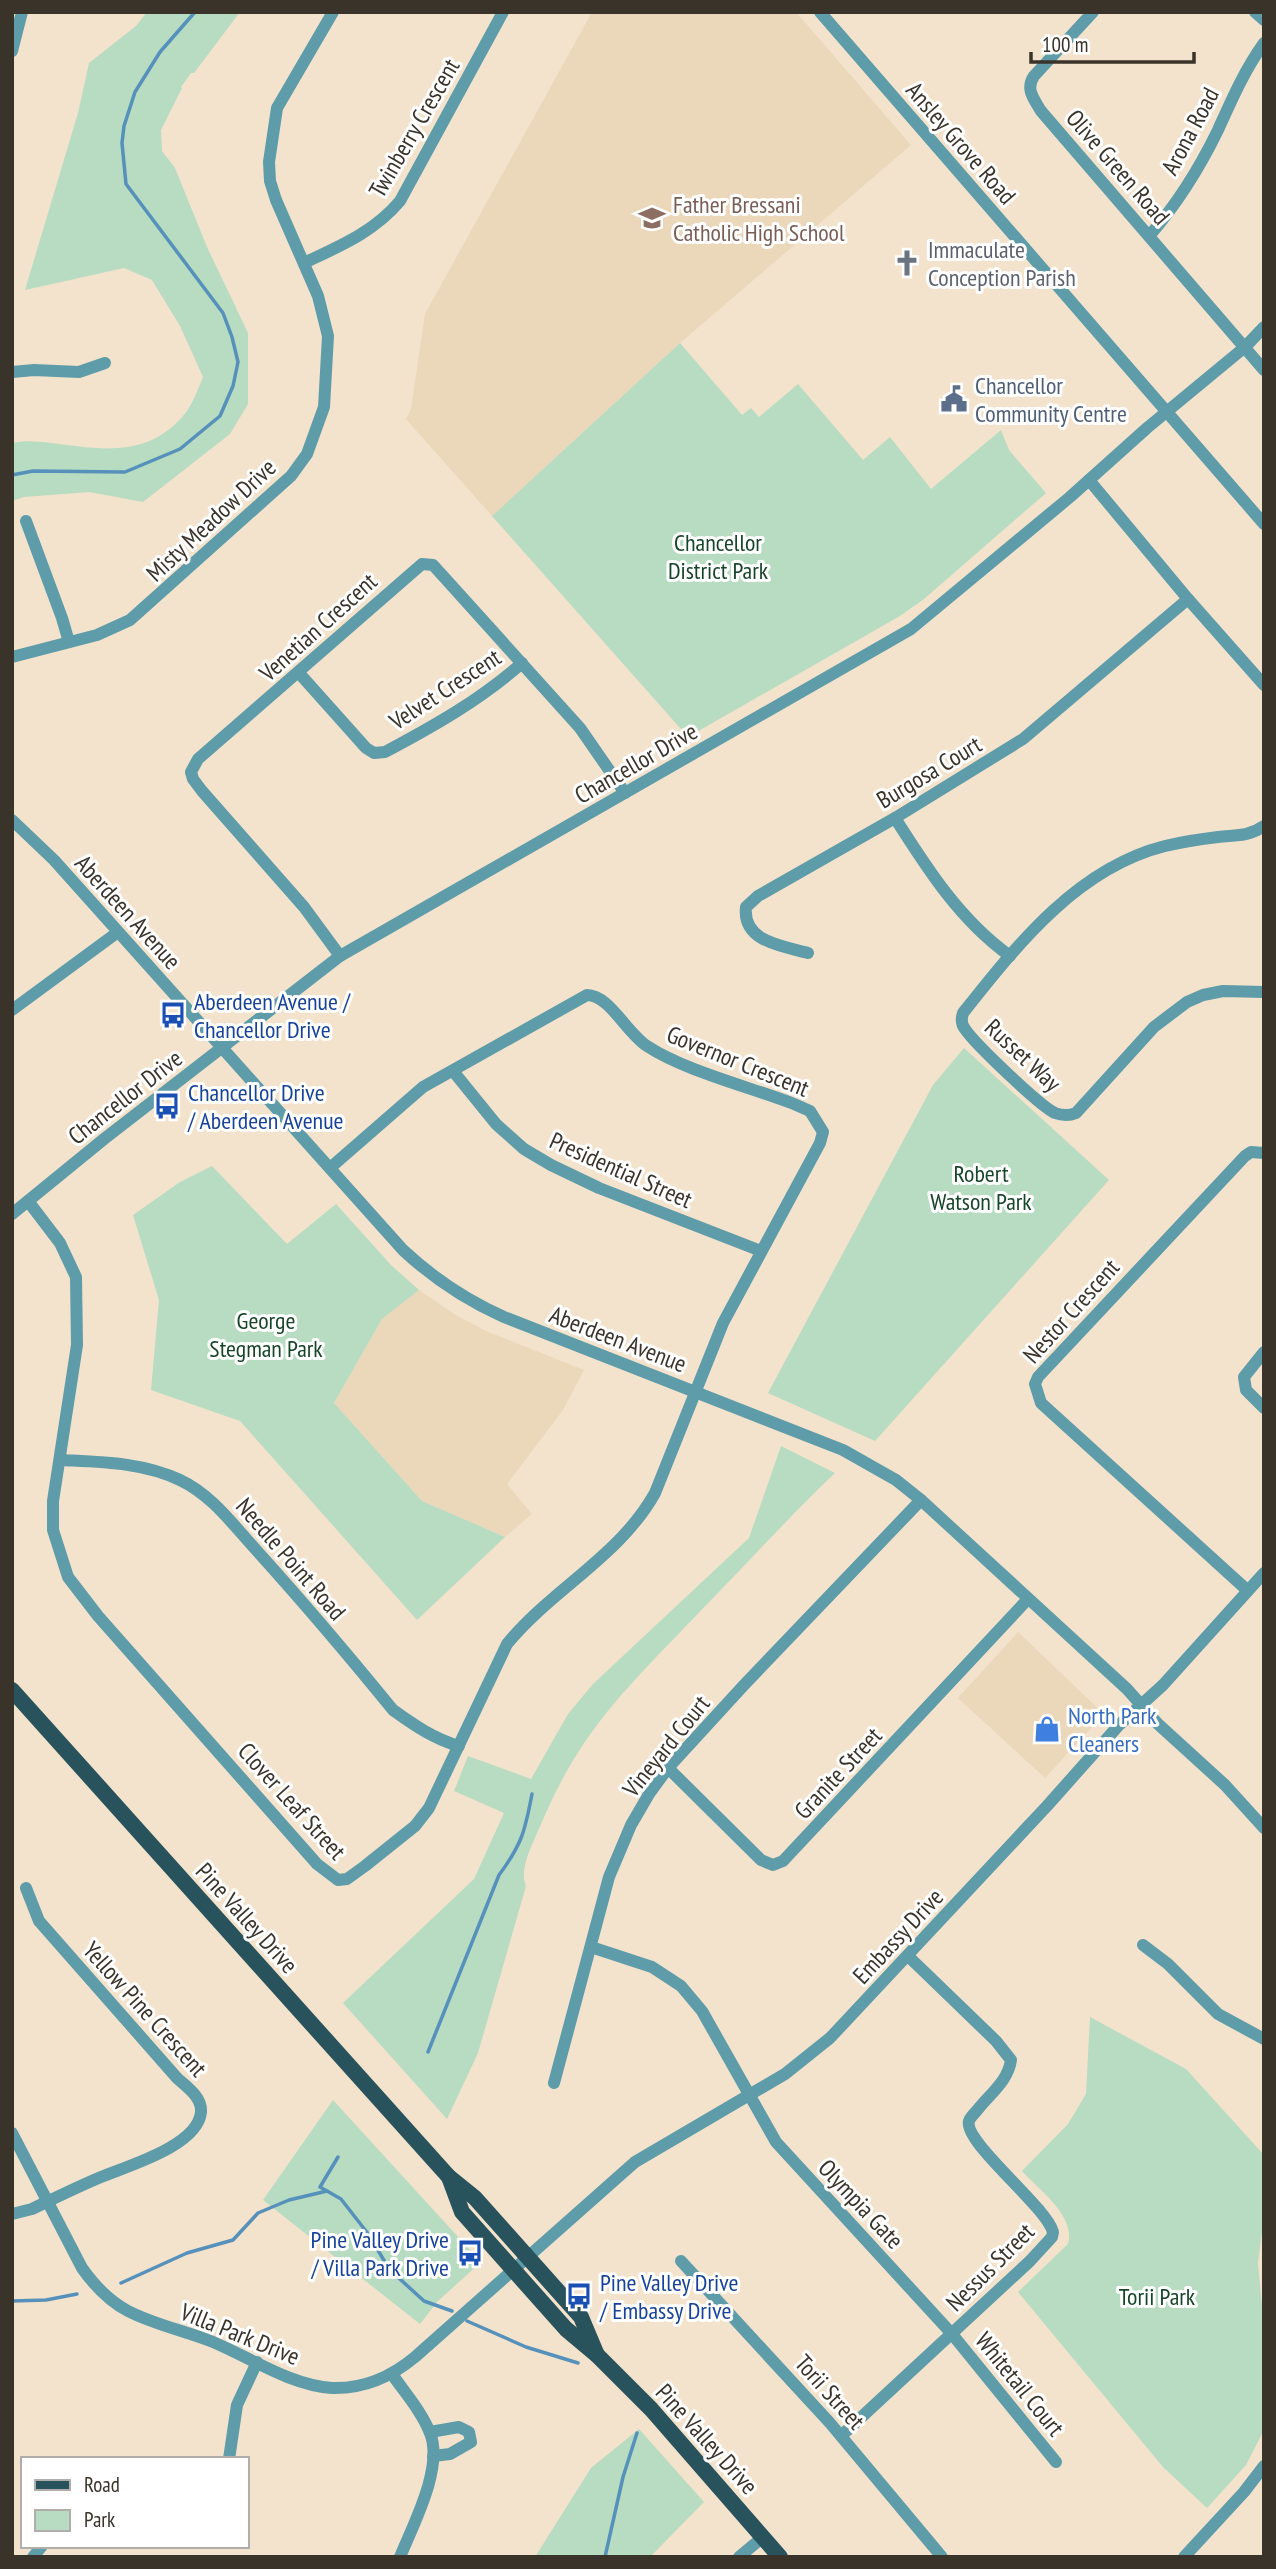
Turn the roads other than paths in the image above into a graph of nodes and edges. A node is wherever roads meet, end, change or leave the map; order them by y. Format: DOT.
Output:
graph roads {
  1 [pos="23,12"];
  2 [pos="333,12"];
  3 [pos="503,12"];
  4 [pos="820,12"];
  5 [pos="1093,12"];
  6 [pos="1255,12"];
  7 [pos="1264,20"];
  8 [pos="1264,43"];
  9 [pos="12,51"];
  10 [pos="1150,235"];
  11 [pos="303,263"];
  12 [pos="1264,327"];
  13 [pos="1245,347"];
  14 [pos="105,363"];
  15 [pos="1264,370"];
  16 [pos="12,372"];
  17 [pos="1167,412"];
  18 [pos="1090,480"];
  19 [pos="26,521"];
  20 [pos="1264,524"];
  21 [pos="1188,599"];
  22 [pos="69,642"];
  23 [pos="12,657"];
  24 [pos="522,663"];
  25 [pos="299,673"];
  26 [pos="1264,685"];
  27 [pos="625,793"];
  28 [pos="895,818"];
  29 [pos="12,820"];
  30 [pos="1264,826"];
  31 [pos="118,932"];
  32 [pos="808,953"];
  33 [pos="1010,956"];
  34 [pos="340,957"];
  35 [pos="1264,992"];
  36 [pos="12,1010"];
  37 [pos="221,1047"];
  38 [pos="453,1071"];
  39 [pos="1264,1153"];
  40 [pos="330,1168"];
  41 [pos="28,1201"];
  42 [pos="12,1214"];
  43 [pos="761,1251"];
  44 [pos="1264,1352"];
  45 [pos="694,1391"];
  46 [pos="1264,1408"];
  47 [pos="60,1460"];
  48 [pos="921,1500"];
  49 [pos="1264,1573"];
  50 [pos="1247,1590"];
  51 [pos="1028,1599"];
  52 [pos="12,1689"];
  53 [pos="1142,1705"];
  54 [pos="459,1746"];
  55 [pos="668,1768"];
  56 [pos="1264,1828"];
  57 [pos="26,1888"];
  58 [pos="1143,1945"];
  59 [pos="591,1947"];
  60 [pos="908,1956"];
  61 [pos="1264,2039"];
  62 [pos="554,2083"];
  63 [pos="749,2095"];
  64 [pos="12,2133"];
  65 [pos="449,2177"];
  66 [pos="48,2201"];
  67 [pos="12,2214"];
  68 [pos="527,2256"];
  69 [pos="681,2260"];
  70 [pos="513,2269"];
  71 [pos="952,2334"];
  72 [pos="597,2355"];
  73 [pos="257,2362"];
  74 [pos="392,2374"];
  75 [pos="430,2432"];
  76 [pos="841,2436"];
  77 [pos="433,2456"];
  78 [pos="229,2457"];
  79 [pos="1056,2462"];
  80 [pos="1264,2466"];
  81 [pos="763,2537"];
  82 [pos="400,2557"];
  83 [pos="739,2557"];
  84 [pos="780,2557"];
  85 [pos="942,2557"];
  86 [pos="1184,2557"];
  1 -- 9 [label="street"];
  2 -- 11 [label="street, Misty Meadow Drive"];
  3 -- 11 [label="street, Twinberry Crescent"];
  4 -- 17 [label="street, Ansley Grove Road"];
  5 -- 10 [label="street, Olive Green Road"];
  6 -- 7 [label="street"];
  8 -- 10 [label="street, Arona Road"];
  10 -- 13 [label="street, Olive Green Road"];
  11 -- 22 [label="street, Misty Meadow Drive"];
  12 -- 13 [label="street, Chancellor Drive"];
  13 -- 15 [label="street, Olive Green Road"];
  13 -- 17 [label="street, Chancellor Drive"];
  14 -- 16 [label="street"];
  17 -- 18 [label="street, Chancellor Drive"];
  17 -- 20 [label="street, Ansley Grove Road"];
  18 -- 21 [label="street"];
  18 -- 27 [label="street, Chancellor Drive"];
  19 -- 22 [label="street"];
  21 -- 26 [label="street"];
  21 -- 28 [label="street, Burgosa Court"];
  22 -- 23 [label="street, Misty Meadow Drive"];
  24 -- 25 [label="street, Velvet Crescent"];
  24 -- 25 [label="street, Venetian Crescent"];
  24 -- 27 [label="street, Venetian Crescent"];
  25 -- 34 [label="street, Venetian Crescent"];
  27 -- 34 [label="street, Chancellor Drive"];
  28 -- 32 [label="street, Burgosa Court"];
  28 -- 33 [label="street"];
  29 -- 31 [label="street, Aberdeen Avenue"];
  30 -- 33 [label="street, Russet Way"];
  31 -- 36 [label="street"];
  31 -- 37 [label="street, Aberdeen Avenue"];
  33 -- 35 [label="street, Russet Way"];
  34 -- 37 [label="street, Chancellor Drive"];
  37 -- 40 [label="street, Aberdeen Avenue"];
  37 -- 41 [label="street, Chancellor Drive"];
  38 -- 40 [label="street, Governor Crescent"];
  38 -- 43 [label="street, Presidential Street"];
  38 -- 43 [label="street, Governor Crescent"];
  39 -- 50 [label="street, Nestor Crescent"];
  40 -- 45 [label="street, Aberdeen Avenue"];
  41 -- 42 [label="street, Chancellor Drive"];
  41 -- 47 [label="street, Clover Leaf Street"];
  43 -- 45 [label="street, Governor Crescent"];
  44 -- 46 [label="street"];
  45 -- 48 [label="street, Aberdeen Avenue"];
  45 -- 54 [label="street, Clover Leaf Street"];
  47 -- 54 [label="street, Needle Point Road"];
  47 -- 54 [label="street, Clover Leaf Street"];
  48 -- 51 [label="street, Aberdeen Avenue"];
  48 -- 55 [label="street, Vineyard Court"];
  49 -- 50 [label="street, Embassy Drive"];
  50 -- 53 [label="street, Embassy Drive"];
  51 -- 53 [label="street, Aberdeen Avenue"];
  51 -- 55 [label="street, Granite Street"];
  52 -- 65 [label="main road, Pine Valley Drive"];
  53 -- 56 [label="street, Aberdeen Avenue"];
  53 -- 60 [label="street, Embassy Drive"];
  55 -- 59 [label="street, Vineyard Court"];
  57 -- 66 [label="street, Yellow Pine Crescent"];
  58 -- 61 [label="street"];
  59 -- 62 [label="street, Vineyard Court"];
  59 -- 63 [label="street, Olympia Gate"];
  60 -- 63 [label="street, Embassy Drive"];
  60 -- 71 [label="street, Nessus Street"];
  63 -- 68 [label="street, Embassy Drive"];
  63 -- 71 [label="street, Olympia Gate"];
  64 -- 66 [label="street, Villa Park Drive"];
  65 -- 68 [label="main road, Pine Valley Drive"];
  65 -- 70 [label="main road, Pine Valley Drive"];
  66 -- 67 [label="street"];
  66 -- 73 [label="street, Villa Park Drive"];
  68 -- 70 [label="street, Embassy Drive"];
  68 -- 72 [label="main road, Pine Valley Drive"];
  69 -- 76 [label="street, Torii Street"];
  70 -- 72 [label="main road, Pine Valley Drive"];
  70 -- 74 [label="street, Villa Park Drive"];
  71 -- 76 [label="street, Nessus Street"];
  71 -- 79 [label="street, Whitetail Court"];
  72 -- 81 [label="main road, Pine Valley Drive"];
  73 -- 74 [label="street, Villa Park Drive"];
  73 -- 78 [label="street"];
  74 -- 75 [label="street"];
  75 -- 77 [label="street"];
  75 -- 77 [label="street"];
  76 -- 85 [label="street, Torii Street"];
  77 -- 82 [label="street"];
  80 -- 86 [label="street"];
  81 -- 83 [label="street"];
  81 -- 84 [label="main road, Pine Valley Drive"];
}
